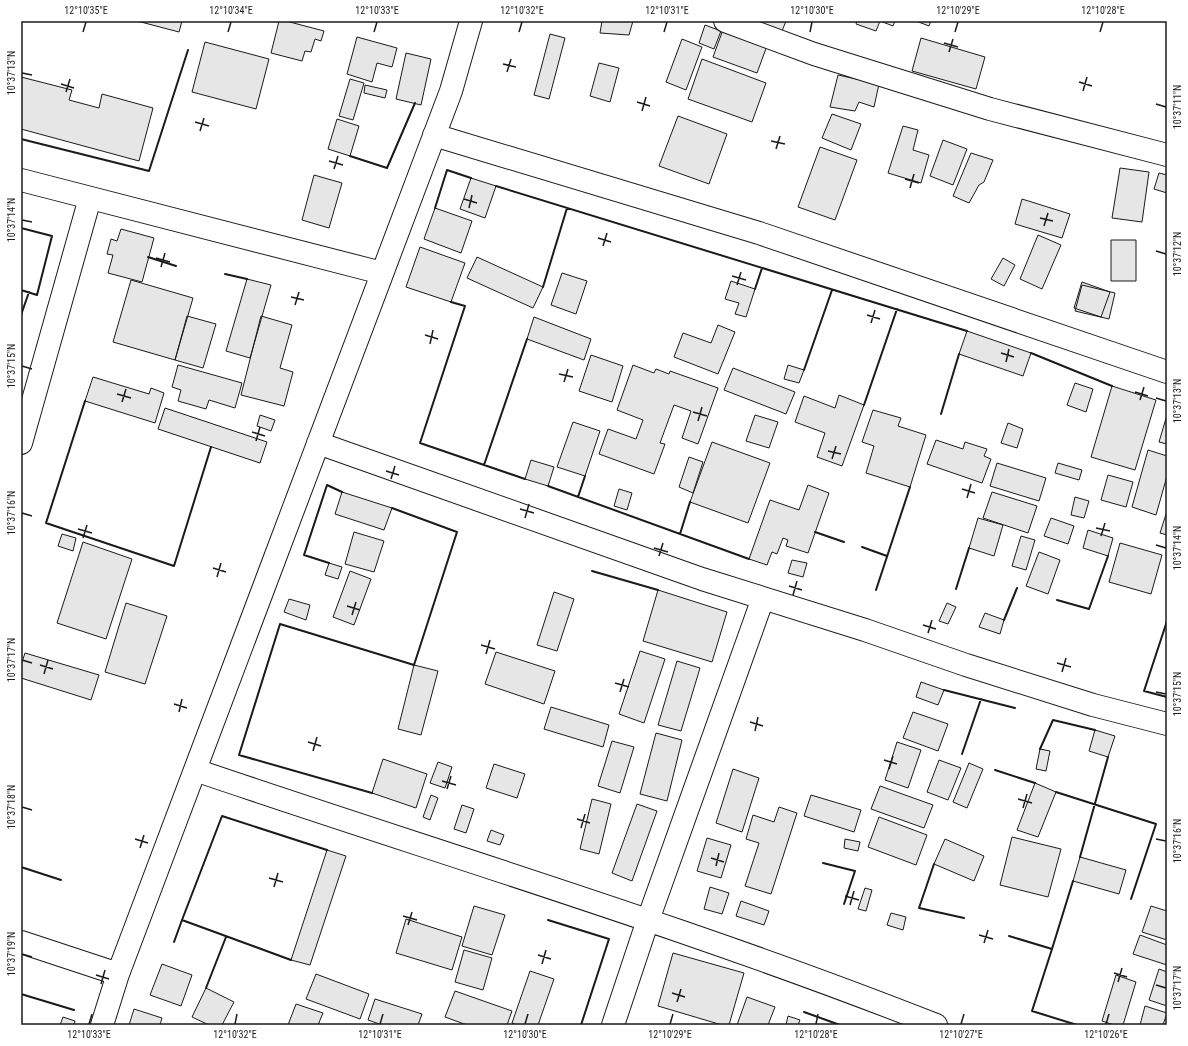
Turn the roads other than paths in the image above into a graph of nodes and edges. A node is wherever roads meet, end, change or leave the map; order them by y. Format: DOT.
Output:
graph roads {
  1 [pos="471,21"];
  2 [pos="725,21"];
  3 [pos="434,135"];
  4 [pos="1167,155"];
  5 [pos="21,180"];
  6 [pos="90,198"];
  7 [pos="382,273"];
  8 [pos="1167,372"];
  9 [pos="21,443"];
  10 [pos="318,443"];
  11 [pos="763,598"];
  12 [pos="1167,724"];
  13 [pos="195,770"];
  14 [pos="648,920"];
  15 [pos="21,942"];
  16 [pos="118,974"];
  17 [pos="102,1025"];
  18 [pos="614,1025"];
  19 [pos="936,1025"];
  1 -- 3 [label="street"];
  2 -- 4 [label="street"];
  3 -- 7 [label="street"];
  3 -- 8 [label="street"];
  5 -- 6 [label="street"];
  6 -- 7 [label="street"];
  6 -- 9 [label="street"];
  7 -- 10 [label="street"];
  10 -- 11 [label="street"];
  10 -- 13 [label="street"];
  11 -- 12 [label="street"];
  11 -- 14 [label="street"];
  13 -- 14 [label="street"];
  13 -- 16 [label="street"];
  14 -- 18 [label="street"];
  14 -- 19 [label="street"];
  15 -- 16 [label="street"];
  16 -- 17 [label="street"];
}
